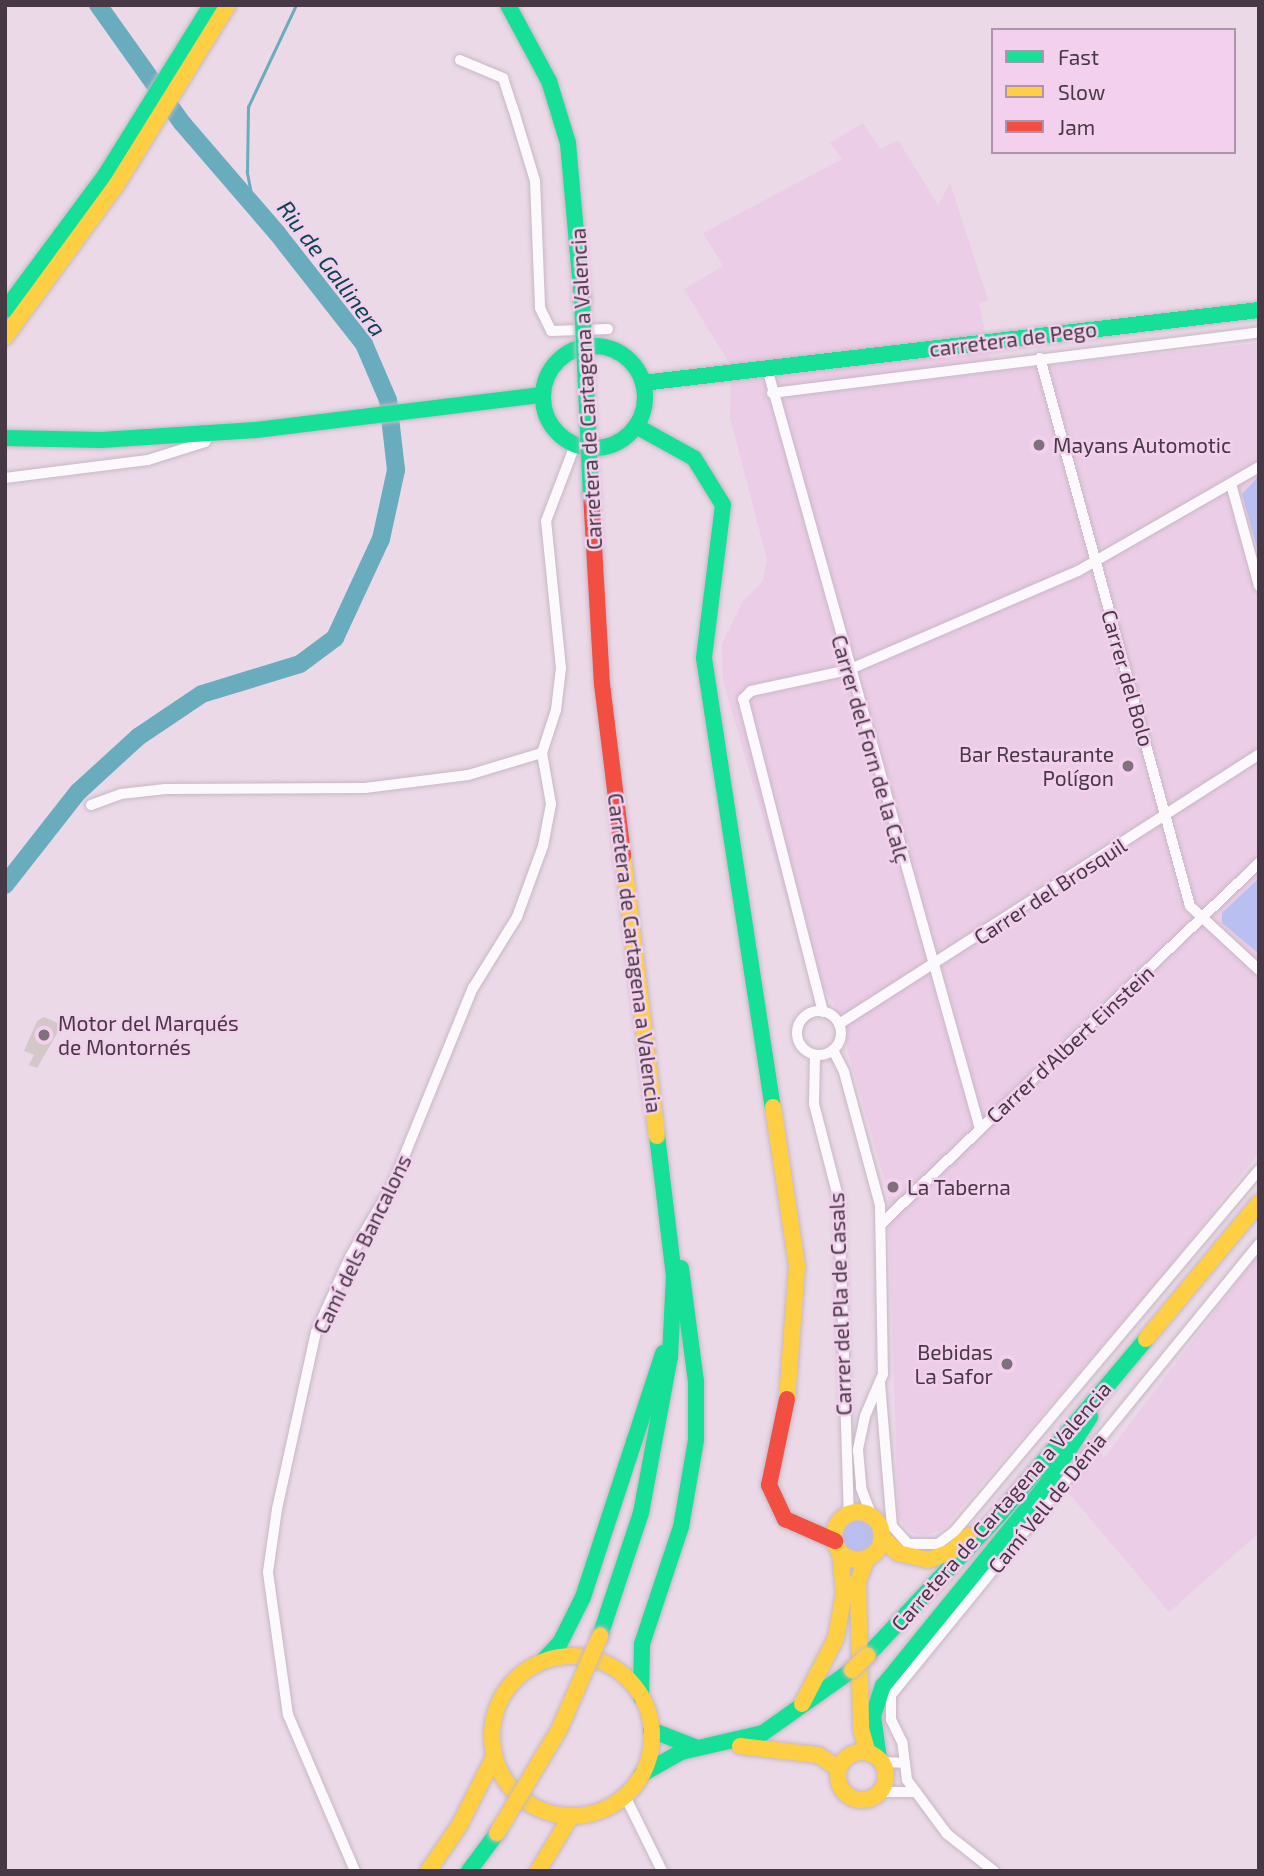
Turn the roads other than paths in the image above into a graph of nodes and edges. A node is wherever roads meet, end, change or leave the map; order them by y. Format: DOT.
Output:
graph roads {
  1 [pos="211,5"];
  2 [pos="228,5"];
  3 [pos="234,5"];
  4 [pos="508,5"];
  5 [pos="220,20"];
  6 [pos="202,36"];
  7 [pos="460,61"];
  8 [pos="111,179"];
  9 [pos="5,310"];
  10 [pos="1259,310"];
  11 [pos="608,329"];
  12 [pos="1259,332"];
  13 [pos="5,337"];
  14 [pos="1040,358"];
  15 [pos="767,368"];
  16 [pos="643,383"];
  17 [pos="772,393"];
  18 [pos="542,395"];
  19 [pos="636,426"];
  20 [pos="209,434"];
  21 [pos="5,438"];
  22 [pos="575,445"];
  23 [pos="1259,467"];
  24 [pos="5,478"];
  25 [pos="1231,484"];
  26 [pos="1094,560"];
  27 [pos="1259,586"];
  28 [pos="848,670"];
  29 [pos="542,753"];
  30 [pos="1259,754"];
  31 [pos="92,805"];
  32 [pos="1167,816"];
  33 [pos="1259,863"];
  34 [pos="1199,920"];
  35 [pos="934,967"];
  36 [pos="1259,970"];
  37 [pos="823,1012"];
  38 [pos="839,1024"];
  39 [pos="833,1051"];
  40 [pos="815,1055"];
  41 [pos="980,1129"];
  42 [pos="1259,1170"];
  43 [pos="1259,1203"];
  44 [pos="881,1224"];
  45 [pos="672,1236"];
  46 [pos="1259,1244"];
  47 [pos="1253,1257"];
  48 [pos="671,1338"];
  49 [pos="880,1384"];
  50 [pos="1105,1387"];
  51 [pos="872,1517"];
  52 [pos="881,1536"];
  53 [pos="842,1538"];
  54 [pos="867,1558"];
  55 [pos="858,1581"];
  56 [pos="542,1662"];
  57 [pos="641,1697"];
  58 [pos="790,1717"];
  59 [pos="651,1730"];
  60 [pos="717,1746"];
  61 [pos="698,1748"];
  62 [pos="494,1757"];
  63 [pos="870,1757"];
  64 [pos="904,1763"];
  65 [pos="839,1769"];
  66 [pos="642,1774"];
  67 [pos="907,1780"];
  68 [pos="886,1791"];
  69 [pos="916,1792"];
  70 [pos="625,1796"];
  71 [pos="571,1816"];
  72 [pos="355,1871"];
  73 [pos="428,1871"];
  74 [pos="469,1871"];
  75 [pos="538,1871"];
  76 [pos="662,1871"];
  77 [pos="994,1871"];
  1 -- 6 [label="main road"];
  2 -- 5 [label="main road"];
  3 -- 5 [label="main road"];
  4 -- 45 [label="main road, Carretera de Cartagena a Valencia, bridge"];
  5 -- 6 [label="main road"];
  6 -- 8 [label="main road"];
  7 -- 11 [label="street"];
  8 -- 9 [label="main road"];
  8 -- 13 [label="main road"];
  10 -- 15 [label="main road, carretera de Pego"];
  12 -- 14 [label="street"];
  14 -- 17 [label="street"];
  14 -- 26 [label="street, Carrer del Bolo"];
  15 -- 16 [label="main road, carretera de Pego"];
  15 -- 17 [label="street, Carrer del Forn de la Calç"];
  16 -- 18 [label="main road"];
  16 -- 19 [label="main road"];
  17 -- 28 [label="street, Carrer del Forn de la Calç"];
  18 -- 20 [label="main road"];
  18 -- 22 [label="main road"];
  19 -- 22 [label="main road"];
  19 -- 53 [label="main road"];
  20 -- 21 [label="main road"];
  20 -- 24 [label="street"];
  22 -- 29 [label="street"];
  23 -- 25 [label="street"];
  25 -- 26 [label="street"];
  25 -- 27 [label="street"];
  26 -- 28 [label="street"];
  26 -- 32 [label="street, Carrer del Bolo"];
  28 -- 35 [label="street, Carrer del Forn de la Calç"];
  28 -- 37 [label="street"];
  29 -- 31 [label="street"];
  29 -- 72 [label="street, Camí dels Bancalons"];
  30 -- 32 [label="street, Carrer del Brosquil"];
  32 -- 34 [label="street, Carrer del Bolo"];
  32 -- 35 [label="street, Carrer del Brosquil"];
  33 -- 34 [label="street, Carrer d'Albert Einstein"];
  34 -- 36 [label="street, Carrer del Bolo"];
  34 -- 41 [label="street, Carrer d'Albert Einstein"];
  35 -- 38 [label="street, Carrer del Brosquil"];
  35 -- 41 [label="street, Carrer del Forn de la Calç"];
  37 -- 38 [label="street"];
  37 -- 40 [label="street"];
  38 -- 39 [label="street"];
  39 -- 40 [label="street"];
  39 -- 44 [label="street, Carrer del Pla de Casals"];
  40 -- 53 [label="street, Carrer del Pla de Casals"];
  41 -- 44 [label="street, Carrer d'Albert Einstein"];
  42 -- 49 [label="street, Carrer del Pla de Casals"];
  43 -- 50 [label="main road, Carretera de Cartagena a Valencia"];
  44 -- 49 [label="street, Carrer del Pla de Casals"];
  45 -- 48 [label="main road, Carretera de Cartagena a Valencia"];
  45 -- 57 [label="main road"];
  46 -- 47 [label="street, Camí Vell de Dénia"];
  47 -- 64 [label="street, Camí Vell de Dénia"];
  48 -- 56 [label="main road"];
  48 -- 74 [label="main road, Carretera de Cartagena a Valencia, bridge"];
  49 -- 51 [label="street, Carrer del Pla de Casals"];
  50 -- 52 [label="main road"];
  50 -- 58 [label="main road, Carretera de Cartagena a Valencia, bridge"];
  50 -- 63 [label="main road"];
  51 -- 52 [label="main road"];
  51 -- 53 [label="main road"];
  52 -- 54 [label="main road"];
  53 -- 54 [label="main road"];
  53 -- 55 [label="main road"];
  53 -- 58 [label="main road"];
  54 -- 55 [label="main road"];
  55 -- 63 [label="main road"];
  56 -- 57 [label="main road"];
  56 -- 62 [label="main road"];
  57 -- 59 [label="main road"];
  58 -- 60 [label="main road, Carretera de Cartagena a Valencia"];
  59 -- 61 [label="main road, Carretera de Cartagena a Valencia"];
  59 -- 66 [label="main road"];
  60 -- 61 [label="main road, Carretera de Cartagena a Valencia"];
  60 -- 65 [label="main road"];
  61 -- 66 [label="main road, Carretera de Cartagena a Valencia"];
  62 -- 71 [label="main road"];
  62 -- 73 [label="main road"];
  63 -- 64 [label="street"];
  63 -- 65 [label="main road"];
  63 -- 68 [label="main road"];
  64 -- 67 [label="street, Camí Vell de Dénia"];
  65 -- 68 [label="main road"];
  66 -- 70 [label="main road"];
  67 -- 68 [label="street"];
  67 -- 69 [label="street"];
  68 -- 69 [label="street"];
  69 -- 77 [label="street"];
  70 -- 71 [label="main road"];
  70 -- 76 [label="street"];
  71 -- 75 [label="main road"];
}
